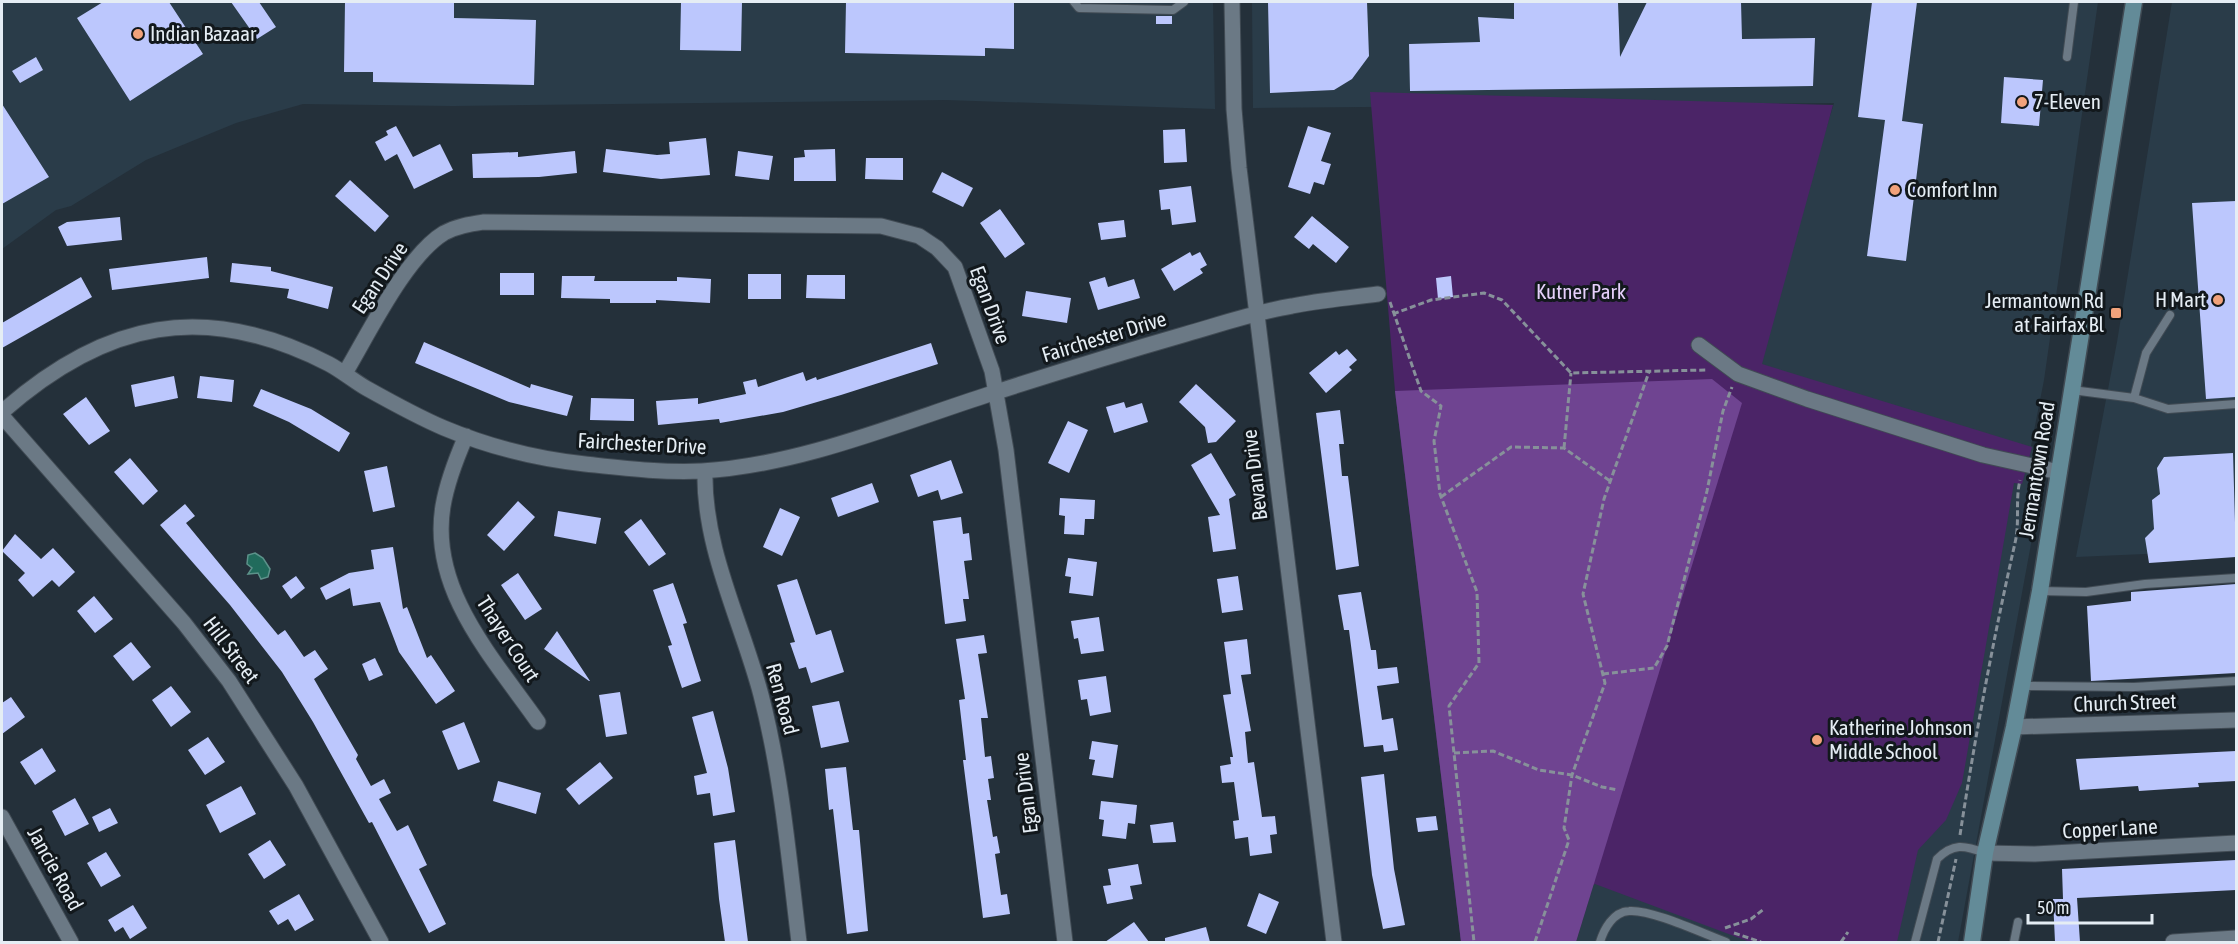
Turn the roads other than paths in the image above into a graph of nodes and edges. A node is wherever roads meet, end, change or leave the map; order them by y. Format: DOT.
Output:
graph roads {
  1 [pos="1074,2"];
  2 [pos="1184,2"];
  3 [pos="1232,2"];
  4 [pos="2073,2"];
  5 [pos="2134,2"];
  6 [pos="2067,57"];
  7 [pos="1378,294"];
  8 [pos="1257,314"];
  9 [pos="2170,315"];
  10 [pos="1699,345"];
  11 [pos="345,373"];
  12 [pos="2072,390"];
  13 [pos="996,392"];
  14 [pos="2134,398"];
  15 [pos="2236,404"];
  16 [pos="2,414"];
  17 [pos="466,436"];
  18 [pos="705,471"];
  19 [pos="2060,472"];
  20 [pos="2236,578"];
  21 [pos="2040,591"];
  22 [pos="2236,681"];
  23 [pos="2022,687"];
  24 [pos="2236,720"];
  25 [pos="538,722"];
  26 [pos="2014,727"];
  27 [pos="2,817"];
  28 [pos="2236,843"];
  29 [pos="1985,853"];
  30 [pos="2018,922"];
  31 [pos="2236,938"];
  32 [pos="71,942"];
  33 [pos="381,942"];
  34 [pos="799,942"];
  35 [pos="1065,942"];
  36 [pos="1334,942"];
  37 [pos="1600,942"];
  38 [pos="1726,942"];
  39 [pos="1915,942"];
  40 [pos="1972,942"];
  41 [pos="2014,942"];
  42 [pos="2173,942"];
  1 -- 2 [label="lane"];
  3 -- 8 [label="street, Bevan Drive"];
  4 -- 6 [label="lane"];
  5 -- 12 [label="main road, Jermantown Road"];
  7 -- 8 [label="street, Fairchester Drive"];
  8 -- 13 [label="street, Fairchester Drive"];
  8 -- 36 [label="street, Bevan Drive"];
  9 -- 14 [label="lane"];
  10 -- 19 [label="street"];
  11 -- 13 [label="street, Egan Drive"];
  11 -- 16 [label="street, Fairchester Drive"];
  11 -- 17 [label="street, Fairchester Drive"];
  12 -- 14 [label="lane"];
  12 -- 19 [label="main road, Jermantown Road"];
  13 -- 18 [label="street, Fairchester Drive"];
  13 -- 35 [label="street, Egan Drive"];
  14 -- 15 [label="lane"];
  16 -- 33 [label="street, Hill Street"];
  17 -- 18 [label="street, Fairchester Drive"];
  17 -- 25 [label="street, Thayer Court"];
  18 -- 34 [label="street, Ren Road"];
  19 -- 21 [label="main road, Jermantown Road"];
  20 -- 21 [label="lane"];
  21 -- 23 [label="main road, Jermantown Road"];
  22 -- 23 [label="lane"];
  23 -- 26 [label="main road, Jermantown Road"];
  24 -- 26 [label="street, Church Street"];
  26 -- 29 [label="main road, Jermantown Road"];
  27 -- 32 [label="street, Jancie Road"];
  28 -- 29 [label="street, Copper Lane"];
  29 -- 39 [label="lane"];
  29 -- 40 [label="main road, Jermantown Road"];
  30 -- 41 [label="lane"];
  31 -- 42 [label="street"];
  37 -- 38 [label="lane"];
}
